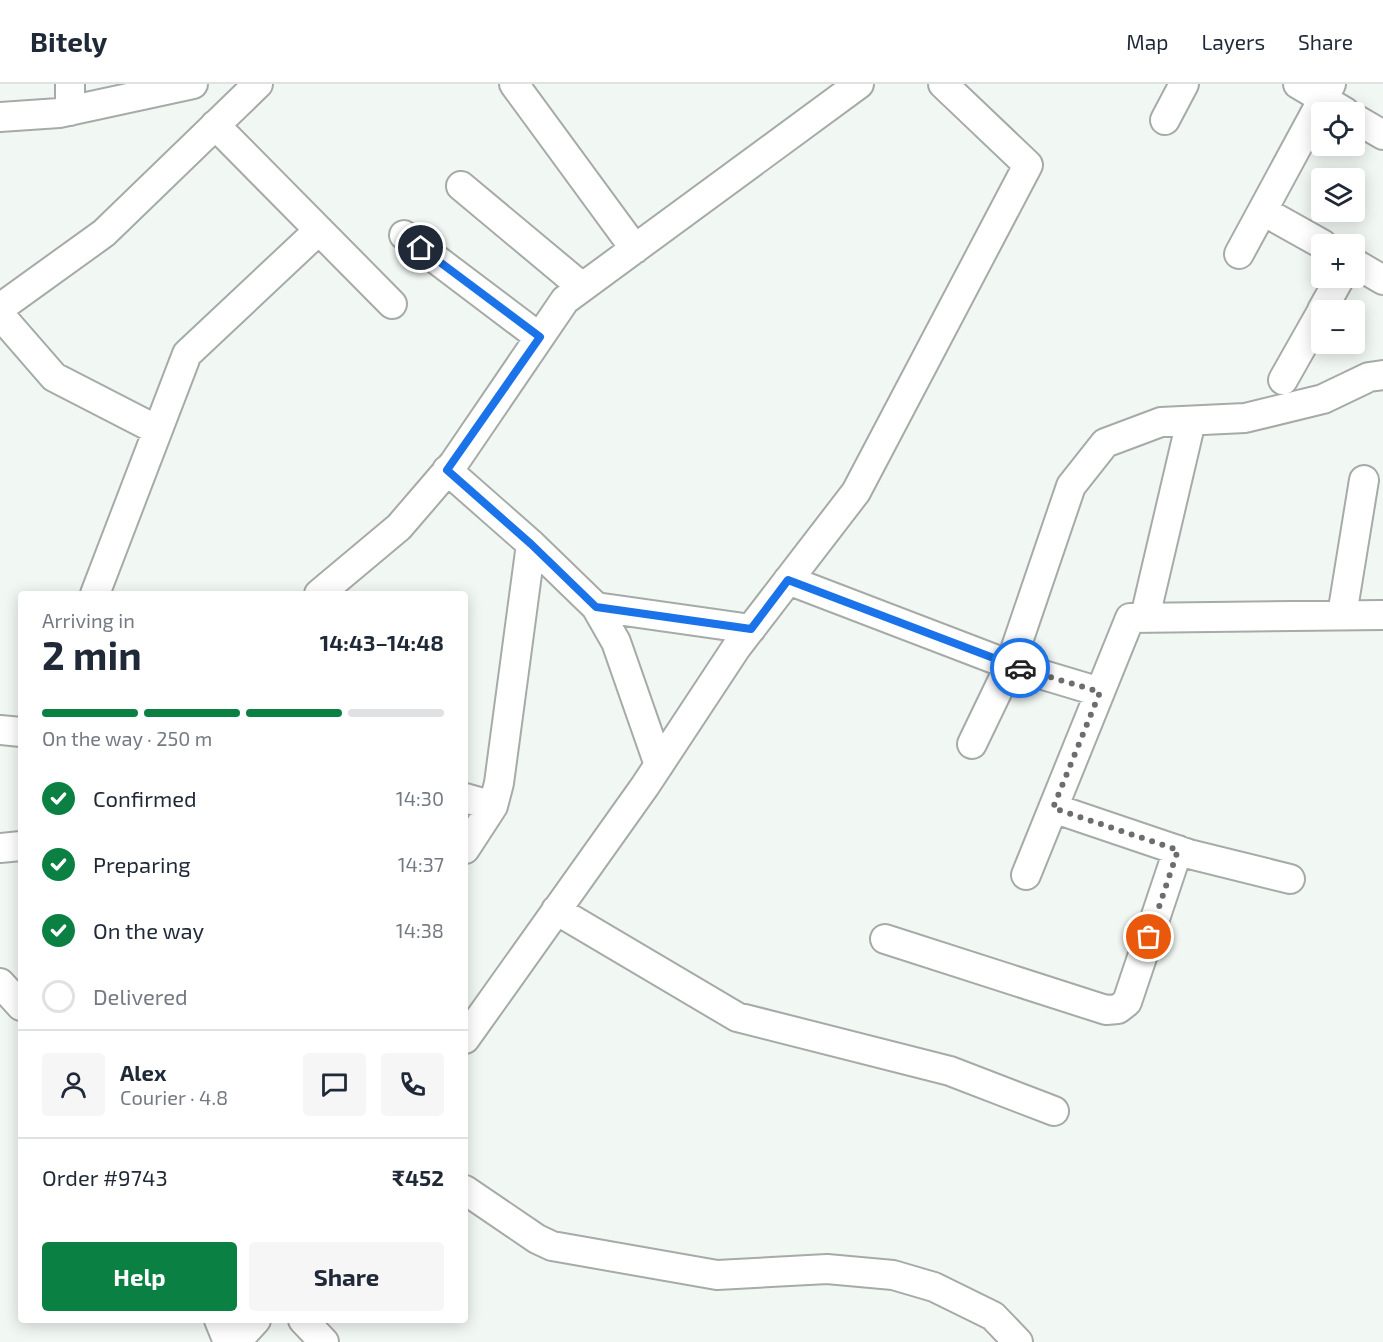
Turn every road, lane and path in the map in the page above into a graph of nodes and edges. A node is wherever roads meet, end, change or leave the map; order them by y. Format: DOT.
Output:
graph roads {
  1 [pos="193,84"];
  2 [pos="258,84"];
  3 [pos="514,84"];
  4 [pos="859,84"];
  5 [pos="943,84"];
  6 [pos="1184,84"];
  7 [pos="1298,84"];
  8 [pos="70,98"];
  9 [pos="1333,99"];
  10 [pos="0,117"];
  11 [pos="1165,120"];
  12 [pos="1365,124"];
  13 [pos="215,125"];
  14 [pos="1383,135"];
  15 [pos="461,186"];
  16 [pos="1263,211"];
  17 [pos="319,230"];
  18 [pos="404,235"];
  19 [pos="1311,238"];
  20 [pos="635,249"];
  21 [pos="1239,254"];
  22 [pos="1365,270"];
  23 [pos="1383,280"];
  24 [pos="582,287"];
  25 [pos="392,304"];
  26 [pos="0,308"];
  27 [pos="0,315"];
  28 [pos="1311,330"];
  29 [pos="540,337"];
  30 [pos="1383,375"];
  31 [pos="1283,380"];
  32 [pos="1191,421"];
  33 [pos="157,430"];
  34 [pos="447,470"];
  35 [pos="1364,480"];
  36 [pos="531,544"];
  37 [pos="788,580"];
  38 [pos="96,591"];
  39 [pos="323,591"];
  40 [pos="596,607"];
  41 [pos="1342,615"];
  42 [pos="1383,615"];
  43 [pos="1144,618"];
  44 [pos="751,629"];
  45 [pos="1010,665"];
  46 [pos="1100,692"];
  47 [pos="0,730"];
  48 [pos="18,732"];
  49 [pos="972,744"];
  50 [pos="659,765"];
  51 [pos="468,799"];
  52 [pos="493,806"];
  53 [pos="1053,808"];
  54 [pos="468,844"];
  55 [pos="18,846"];
  56 [pos="0,848"];
  57 [pos="1178,850"];
  58 [pos="1026,875"];
  59 [pos="1290,879"];
  60 [pos="556,910"];
  61 [pos="885,939"];
  62 [pos="0,983"];
  63 [pos="18,1003"];
  64 [pos="468,1035"];
  65 [pos="1054,1111"];
  66 [pos="468,1192"];
  67 [pos="220,1323"];
  68 [pos="253,1323"];
  69 [pos="306,1323"];
  70 [pos="228,1342"];
  71 [pos="236,1342"];
  72 [pos="324,1342"];
  73 [pos="1018,1342"];
  1 -- 8 [label="street"];
  2 -- 13 [label="street"];
  3 -- 20 [label="street"];
  4 -- 20 [label="street"];
  5 -- 37 [label="street"];
  6 -- 11 [label="street"];
  7 -- 9 [label="street"];
  8 -- 10 [label="street"];
  9 -- 16 [label="street"];
  12 -- 14 [label="street"];
  13 -- 17 [label="street"];
  13 -- 26 [label="street"];
  15 -- 24 [label="street"];
  16 -- 19 [label="street"];
  16 -- 21 [label="street"];
  17 -- 25 [label="street"];
  17 -- 33 [label="street"];
  18 -- 29 [label="street"];
  20 -- 24 [label="street"];
  22 -- 23 [label="street"];
  24 -- 29 [label="street"];
  27 -- 33 [label="street"];
  28 -- 31 [label="street"];
  29 -- 34 [label="street"];
  30 -- 32 [label="street"];
  32 -- 43 [label="street"];
  32 -- 45 [label="street"];
  33 -- 38 [label="street"];
  34 -- 36 [label="street"];
  34 -- 39 [label="street"];
  35 -- 41 [label="street"];
  36 -- 40 [label="street"];
  36 -- 52 [label="street"];
  37 -- 44 [label="street"];
  37 -- 45 [label="street"];
  40 -- 44 [label="street"];
  40 -- 50 [label="street"];
  41 -- 42 [label="street"];
  41 -- 43 [label="street"];
  43 -- 46 [label="street"];
  44 -- 50 [label="street"];
  45 -- 46 [label="street"];
  45 -- 49 [label="street"];
  46 -- 53 [label="street"];
  47 -- 48 [label="street"];
  50 -- 60 [label="street"];
  51 -- 52 [label="street"];
  52 -- 54 [label="street"];
  53 -- 57 [label="street"];
  53 -- 58 [label="street"];
  55 -- 56 [label="street"];
  57 -- 59 [label="street"];
  57 -- 61 [label="street"];
  60 -- 64 [label="street"];
  60 -- 65 [label="street"];
  62 -- 63 [label="street"];
  66 -- 73 [label="street"];
  67 -- 70 [label="street"];
  68 -- 71 [label="street"];
  69 -- 72 [label="street"];
}
